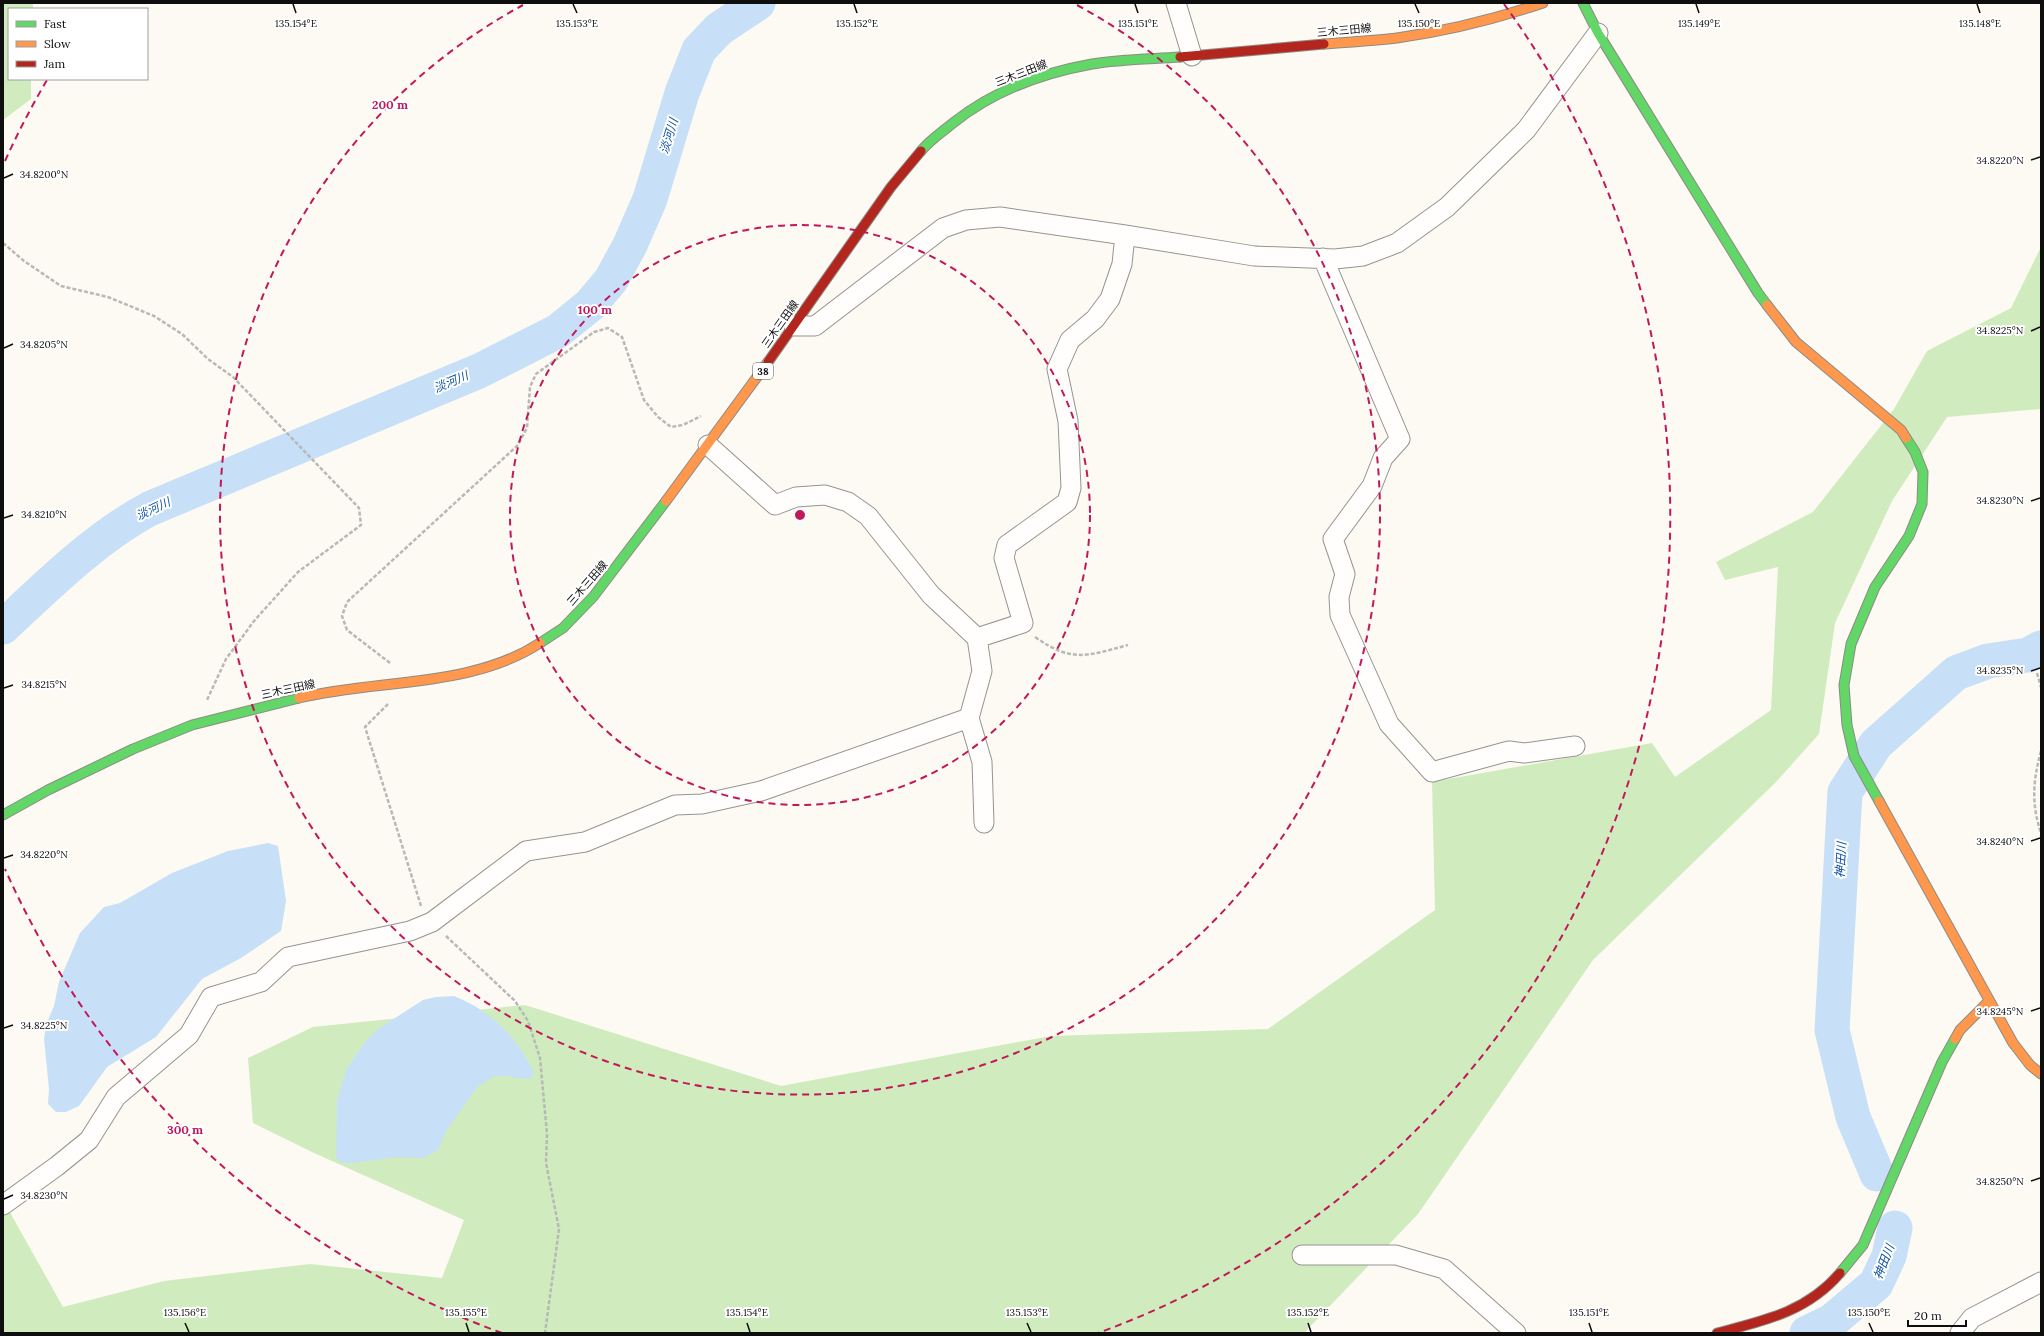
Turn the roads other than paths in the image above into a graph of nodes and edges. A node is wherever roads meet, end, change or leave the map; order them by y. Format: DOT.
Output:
graph roads {
  1 [pos="1176,3"];
  2 [pos="1543,3"];
  3 [pos="1583,3"];
  4 [pos="1598,33"];
  5 [pos="1192,56"];
  6 [pos="1125,235"];
  7 [pos="1323,258"];
  8 [pos="794,326"];
  9 [pos="708,445"];
  10 [pos="977,638"];
  11 [pos="969,718"];
  12 [pos="1575,746"];
  13 [pos="3,815"];
  14 [pos="984,823"];
  15 [pos="1989,1001"];
  16 [pos="2041,1074"];
  17 [pos="3,1205"];
  18 [pos="1302,1255"];
  19 [pos="2041,1282"];
  20 [pos="1516,1333"];
  21 [pos="1717,1333"];
  22 [pos="1960,1333"];
  1 -- 5 [label="street"];
  2 -- 5 [label="main road, 三木三田線 / 38"];
  3 -- 4 [label="main road"];
  4 -- 7 [label="street"];
  4 -- 15 [label="main road"];
  5 -- 8 [label="main road, 三木三田線 / 38"];
  6 -- 7 [label="street"];
  6 -- 8 [label="street"];
  6 -- 10 [label="street"];
  7 -- 12 [label="street"];
  8 -- 9 [label="main road, 三木三田線 / 38"];
  9 -- 10 [label="street"];
  9 -- 13 [label="main road, 三木三田線 / 38"];
  10 -- 11 [label="street"];
  11 -- 14 [label="street"];
  11 -- 17 [label="street"];
  15 -- 16 [label="main road"];
  15 -- 21 [label="main road"];
  18 -- 20 [label="street"];
  19 -- 22 [label="street"];
}
